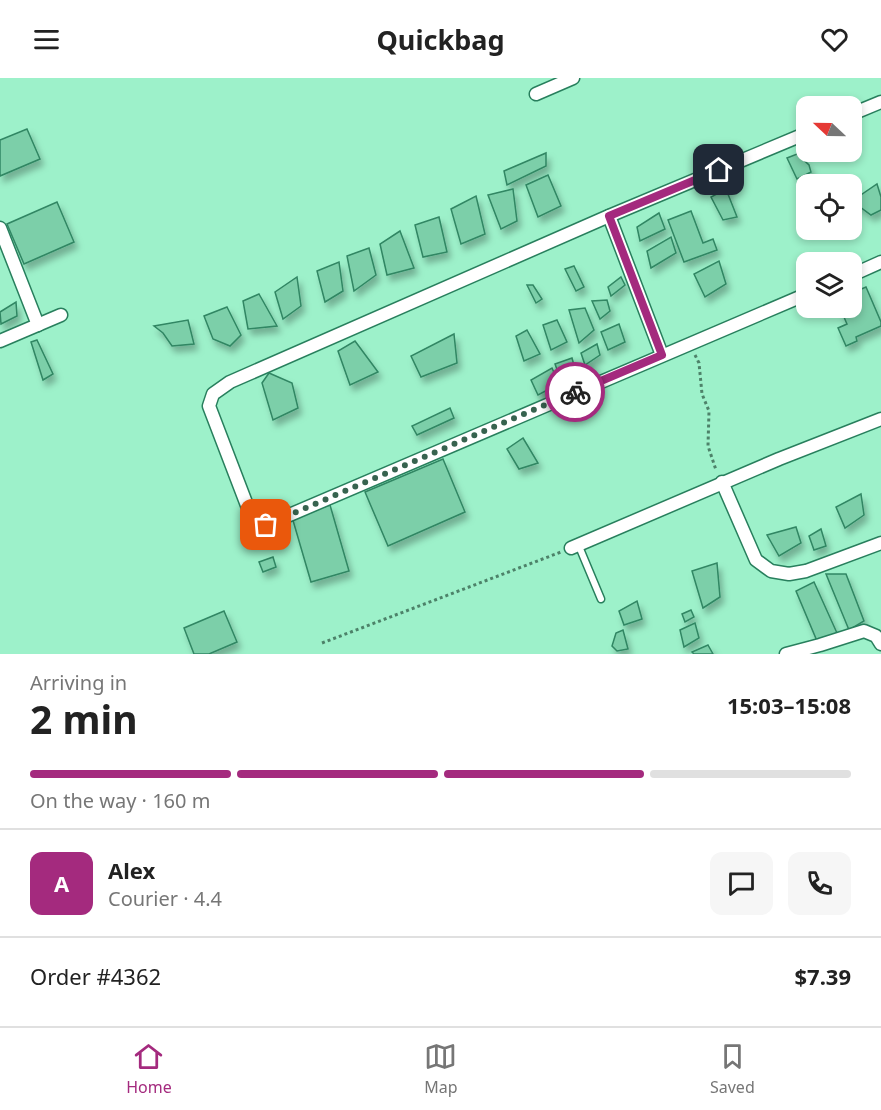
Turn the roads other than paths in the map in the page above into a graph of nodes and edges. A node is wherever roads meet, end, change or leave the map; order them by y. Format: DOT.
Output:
graph roads {
  1 [pos="573,78"];
  2 [pos="536,94"];
  3 [pos="881,102"];
  4 [pos="862,110"];
  5 [pos="796,138"];
  6 [pos="609,216"];
  7 [pos="0,228"];
  8 [pos="881,262"];
  9 [pos="862,271"];
  10 [pos="796,299"];
  11 [pos="61,315"];
  12 [pos="38,325"];
  13 [pos="0,341"];
  14 [pos="662,355"];
  15 [pos="881,419"];
  16 [pos="722,482"];
  17 [pos="881,543"];
  18 [pos="575,546"];
  19 [pos="601,600"];
  20 [pos="881,644"];
  21 [pos="786,654"];
  1 -- 2 [label="street"];
  3 -- 4 [label="street"];
  5 -- 6 [label="street"];
  6 -- 14 [label="street"];
  6 -- 14 [label="street"];
  7 -- 12 [label="street"];
  8 -- 9 [label="street"];
  10 -- 14 [label="street"];
  11 -- 12 [label="street"];
  12 -- 13 [label="street"];
  15 -- 16 [label="street"];
  16 -- 17 [label="street"];
  16 -- 18 [label="street"];
  18 -- 19 [label="lane"];
  20 -- 21 [label="street"];
}
